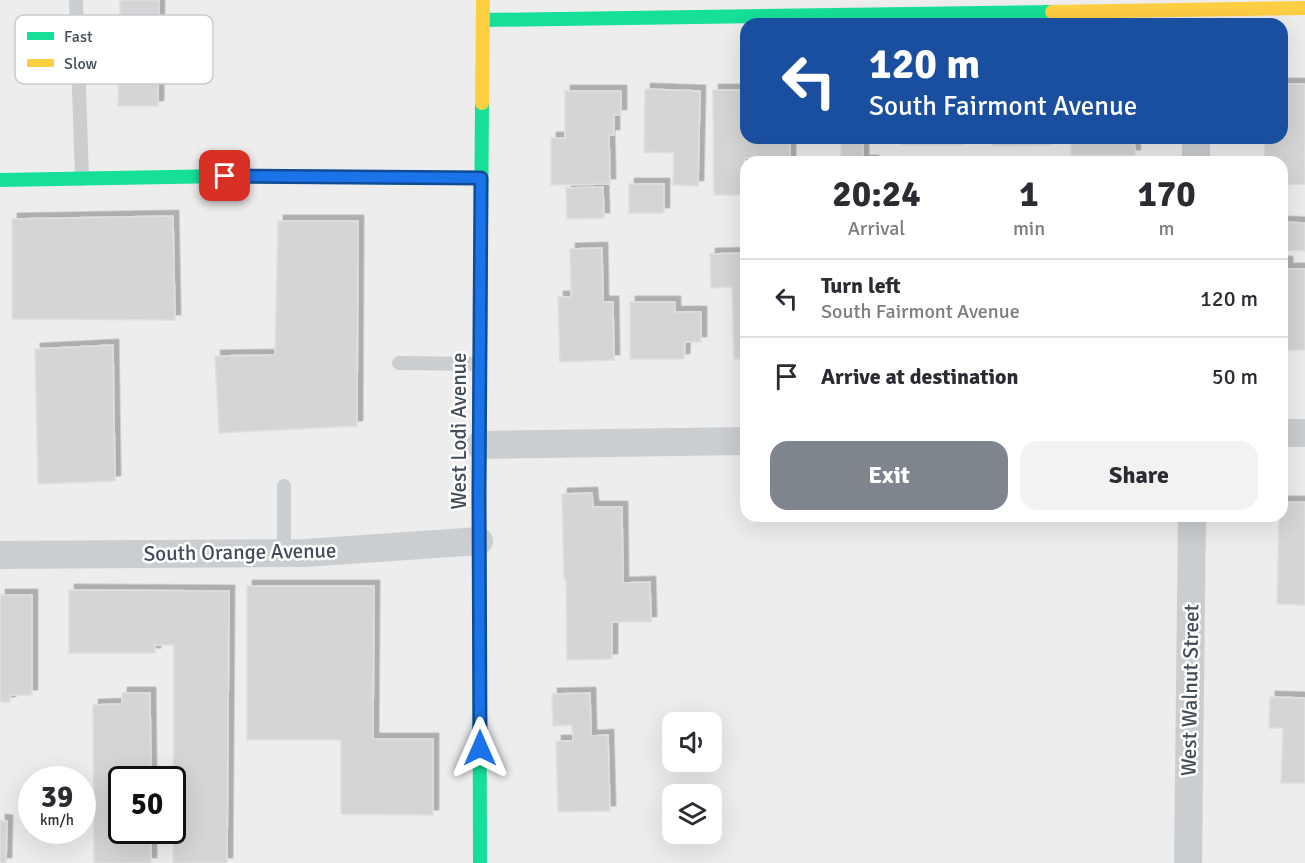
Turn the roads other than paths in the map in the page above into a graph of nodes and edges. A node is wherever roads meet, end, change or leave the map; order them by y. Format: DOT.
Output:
graph roads {
  1 [pos="76,0"];
  2 [pos="483,0"];
  3 [pos="1305,8"];
  4 [pos="1198,11"];
  5 [pos="77,15"];
  6 [pos="483,20"];
  7 [pos="79,84"];
  8 [pos="481,178"];
  9 [pos="82,179"];
  10 [pos="0,180"];
  11 [pos="399,363"];
  12 [pos="480,364"];
  13 [pos="1288,433"];
  14 [pos="1305,433"];
  15 [pos="740,441"];
  16 [pos="480,445"];
  17 [pos="284,486"];
  18 [pos="1192,522"];
  19 [pos="479,541"];
  20 [pos="284,553"];
  21 [pos="0,555"];
  22 [pos="480,863"];
  23 [pos="1188,863"];
  1 -- 5 [label="lane"];
  2 -- 6 [label="street, West Lodi Avenue"];
  3 -- 4 [label="street"];
  4 -- 6 [label="street"];
  6 -- 8 [label="street, West Lodi Avenue"];
  7 -- 9 [label="lane"];
  8 -- 9 [label="street"];
  8 -- 12 [label="street, West Lodi Avenue"];
  9 -- 10 [label="street"];
  11 -- 12 [label="lane"];
  12 -- 16 [label="street, West Lodi Avenue"];
  13 -- 14 [label="street"];
  15 -- 16 [label="street"];
  16 -- 19 [label="street, West Lodi Avenue"];
  17 -- 20 [label="lane"];
  18 -- 23 [label="street, West Walnut Street"];
  19 -- 20 [label="street, South Orange Avenue"];
  19 -- 22 [label="street, West Lodi Avenue"];
  20 -- 21 [label="street, South Orange Avenue"];
}
